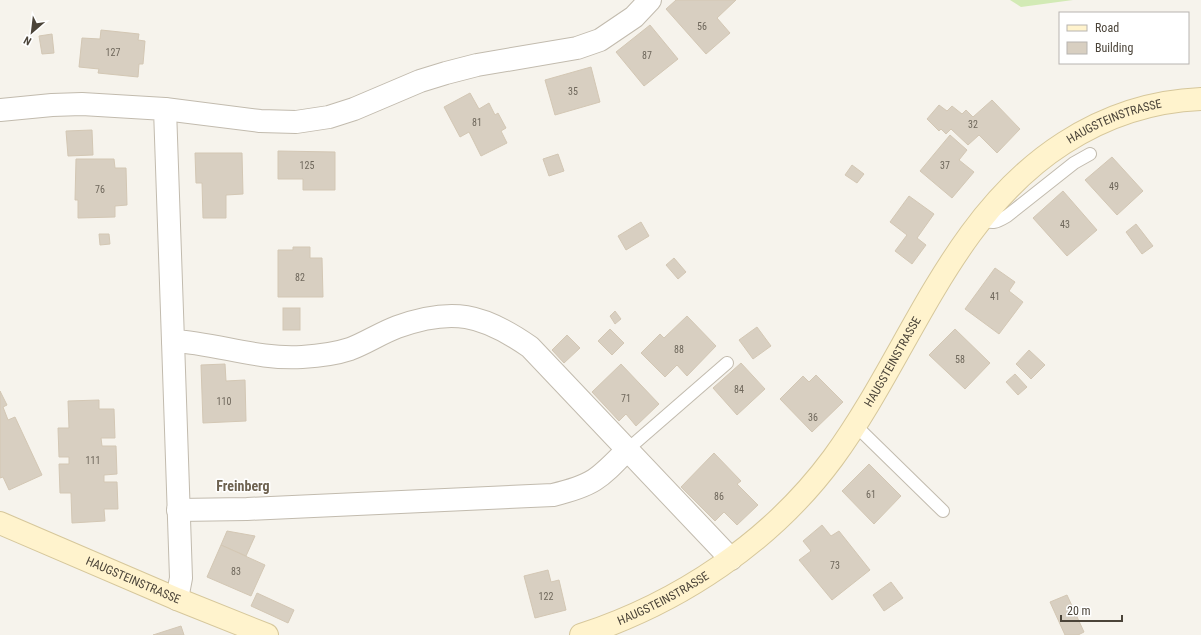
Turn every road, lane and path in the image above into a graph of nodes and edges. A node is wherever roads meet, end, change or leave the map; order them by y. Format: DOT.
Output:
graph roads {
  1 [pos="650,0"];
  2 [pos="1201,98"];
  3 [pos="0,110"];
  4 [pos="165,110"];
  5 [pos="1090,154"];
  6 [pos="982,218"];
  7 [pos="173,341"];
  8 [pos="727,363"];
  9 [pos="855,425"];
  10 [pos="628,449"];
  11 [pos="178,510"];
  12 [pos="943,510"];
  13 [pos="0,523"];
  14 [pos="731,559"];
  15 [pos="177,599"];
  16 [pos="268,635"];
  17 [pos="581,635"];
  1 -- 4 [label="street"];
  2 -- 6 [label="main road, HAUGSTEINSTRASSE"];
  3 -- 4 [label="street"];
  4 -- 7 [label="street"];
  5 -- 6 [label="lane"];
  6 -- 9 [label="main road, HAUGSTEINSTRASSE"];
  7 -- 10 [label="street"];
  7 -- 11 [label="street"];
  8 -- 10 [label="lane"];
  9 -- 12 [label="lane"];
  9 -- 14 [label="main road, HAUGSTEINSTRASSE"];
  10 -- 11 [label="street"];
  10 -- 14 [label="street"];
  11 -- 15 [label="street"];
  13 -- 15 [label="main road, HAUGSTEINSTRASSE"];
  14 -- 17 [label="main road, HAUGSTEINSTRASSE"];
  15 -- 16 [label="main road, HAUGSTEINSTRASSE"];
}
